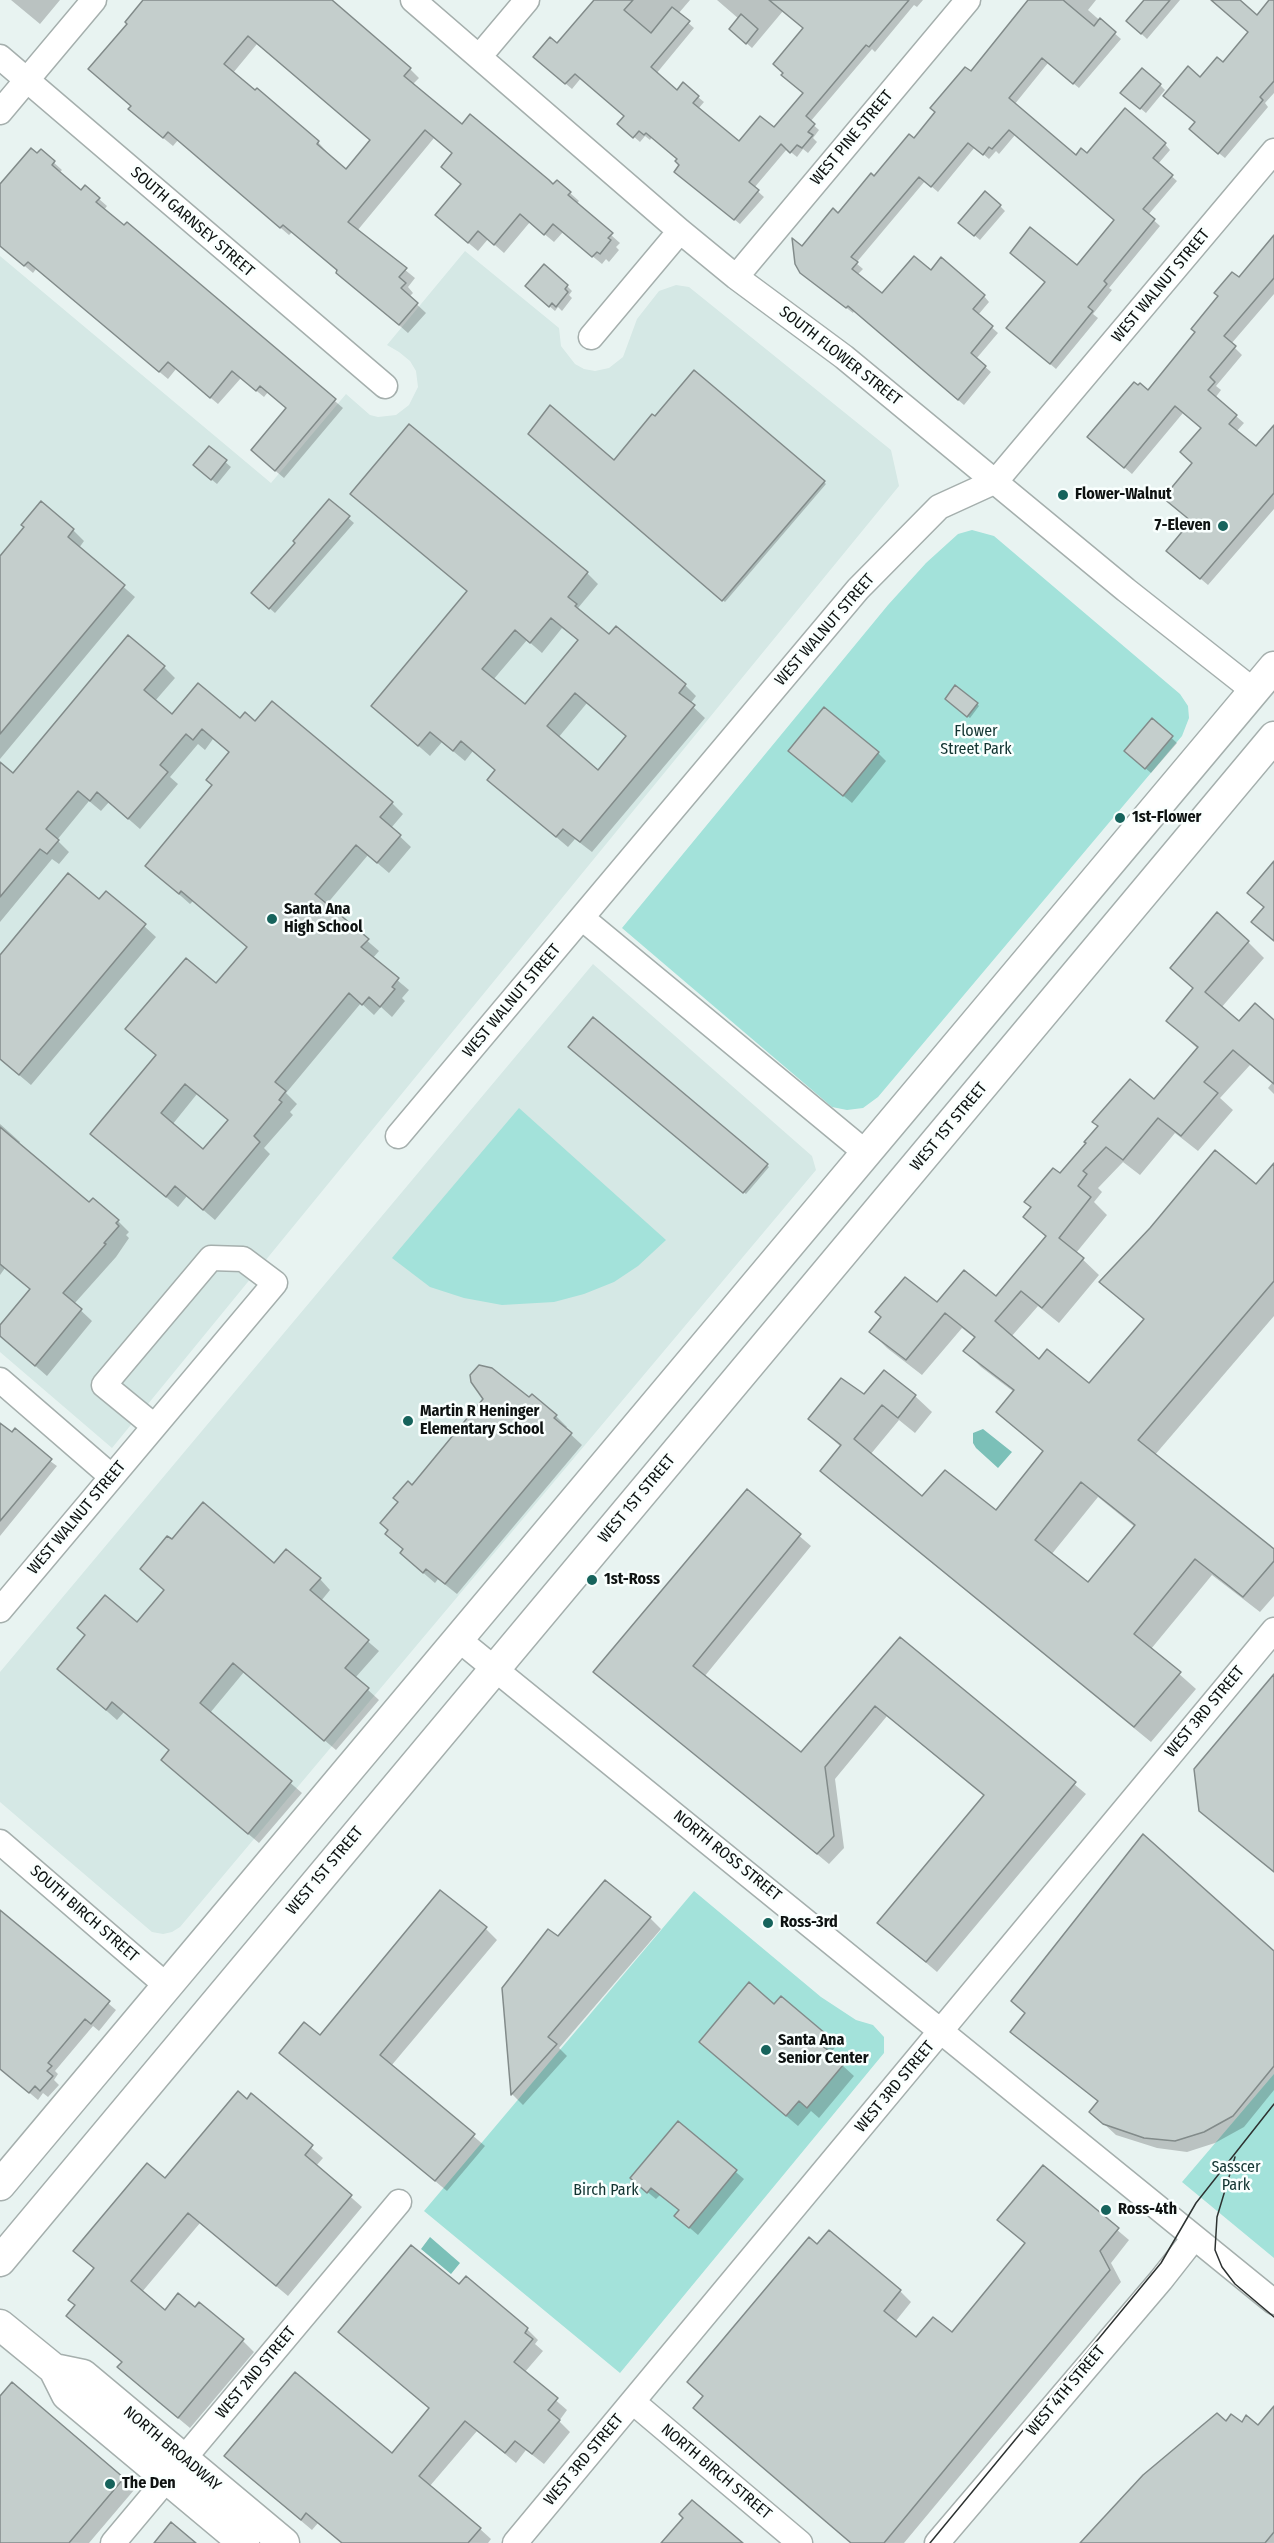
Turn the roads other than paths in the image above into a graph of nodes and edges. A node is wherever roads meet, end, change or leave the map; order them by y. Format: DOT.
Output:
graph roads {
  1 [pos="94,0"];
  2 [pos="413,0"];
  3 [pos="527,0"];
  4 [pos="968,0"];
  5 [pos="0,57"];
  6 [pos="479,57"];
  7 [pos="27,80"];
  8 [pos="0,112"];
  9 [pos="1274,151"];
  10 [pos="680,231"];
  11 [pos="736,277"];
  12 [pos="591,337"];
  13 [pos="385,386"];
  14 [pos="996,481"];
  15 [pos="1274,667"];
  16 [pos="1264,698"];
  17 [pos="1274,737"];
  18 [pos="582,918"];
  19 [pos="398,1136"];
  20 [pos="865,1152"];
  21 [pos="0,1380"];
  22 [pos="154,1426"];
  23 [pos="112,1477"];
  24 [pos="0,1610"];
  25 [pos="1274,1630"];
  26 [pos="458,1639"];
  27 [pos="495,1667"];
  28 [pos="0,1842"];
  29 [pos="167,1986"];
  30 [pos="942,2030"];
  31 [pos="0,2185"];
  32 [pos="399,2202"];
  33 [pos="1194,2238"];
  34 [pos="0,2260"];
  35 [pos="1274,2302"];
  36 [pos="0,2325"];
  37 [pos="633,2402"];
  38 [pos="176,2469"];
  39 [pos="113,2543"];
  40 [pos="244,2543"];
  41 [pos="284,2543"];
  42 [pos="515,2543"];
  43 [pos="800,2543"];
  44 [pos="938,2543"];
  1 -- 7 [label="street"];
  2 -- 6 [label="street, SOUTH FLOWER STREET"];
  3 -- 6 [label="street"];
  4 -- 11 [label="street, WEST PINE STREET"];
  5 -- 7 [label="street, SOUTH GARNSEY STREET"];
  6 -- 10 [label="street, SOUTH FLOWER STREET"];
  7 -- 8 [label="street"];
  7 -- 13 [label="street, SOUTH GARNSEY STREET"];
  9 -- 14 [label="street, WEST WALNUT STREET"];
  10 -- 11 [label="street, SOUTH FLOWER STREET"];
  10 -- 12 [label="street"];
  11 -- 14 [label="street, SOUTH FLOWER STREET"];
  14 -- 16 [label="street, SOUTH FLOWER STREET"];
  14 -- 18 [label="street, WEST WALNUT STREET"];
  15 -- 16 [label="main road"];
  16 -- 20 [label="main road"];
  17 -- 27 [label="main road, WEST 1ST STREET"];
  18 -- 19 [label="street, WEST WALNUT STREET"];
  18 -- 20 [label="street"];
  20 -- 26 [label="main road"];
  21 -- 23 [label="street"];
  22 -- 22 [label="street, WEST WALNUT STREET"];
  22 -- 23 [label="street, WEST WALNUT STREET"];
  23 -- 24 [label="street, WEST WALNUT STREET"];
  25 -- 30 [label="street, WEST 3RD STREET"];
  26 -- 27 [label="street, NORTH ROSS STREET"];
  26 -- 29 [label="main road"];
  27 -- 30 [label="street, NORTH ROSS STREET"];
  27 -- 34 [label="main road, WEST 1ST STREET"];
  28 -- 29 [label="street, SOUTH BIRCH STREET"];
  29 -- 31 [label="main road"];
  30 -- 33 [label="street, NORTH ROSS STREET"];
  30 -- 37 [label="street, WEST 3RD STREET"];
  32 -- 38 [label="street, WEST 2ND STREET"];
  33 -- 35 [label="street, NORTH ROSS STREET"];
  33 -- 44 [label="street, WEST 4TH STREET"];
  36 -- 38 [label="main road, NORTH BROADWAY"];
  37 -- 42 [label="street, WEST 3RD STREET"];
  37 -- 43 [label="street, NORTH BIRCH STREET"];
  38 -- 39 [label="street, WEST 2ND STREET"];
  38 -- 40 [label="main road, NORTH BROADWAY"];
  38 -- 41 [label="main road, NORTH BROADWAY"];
}
